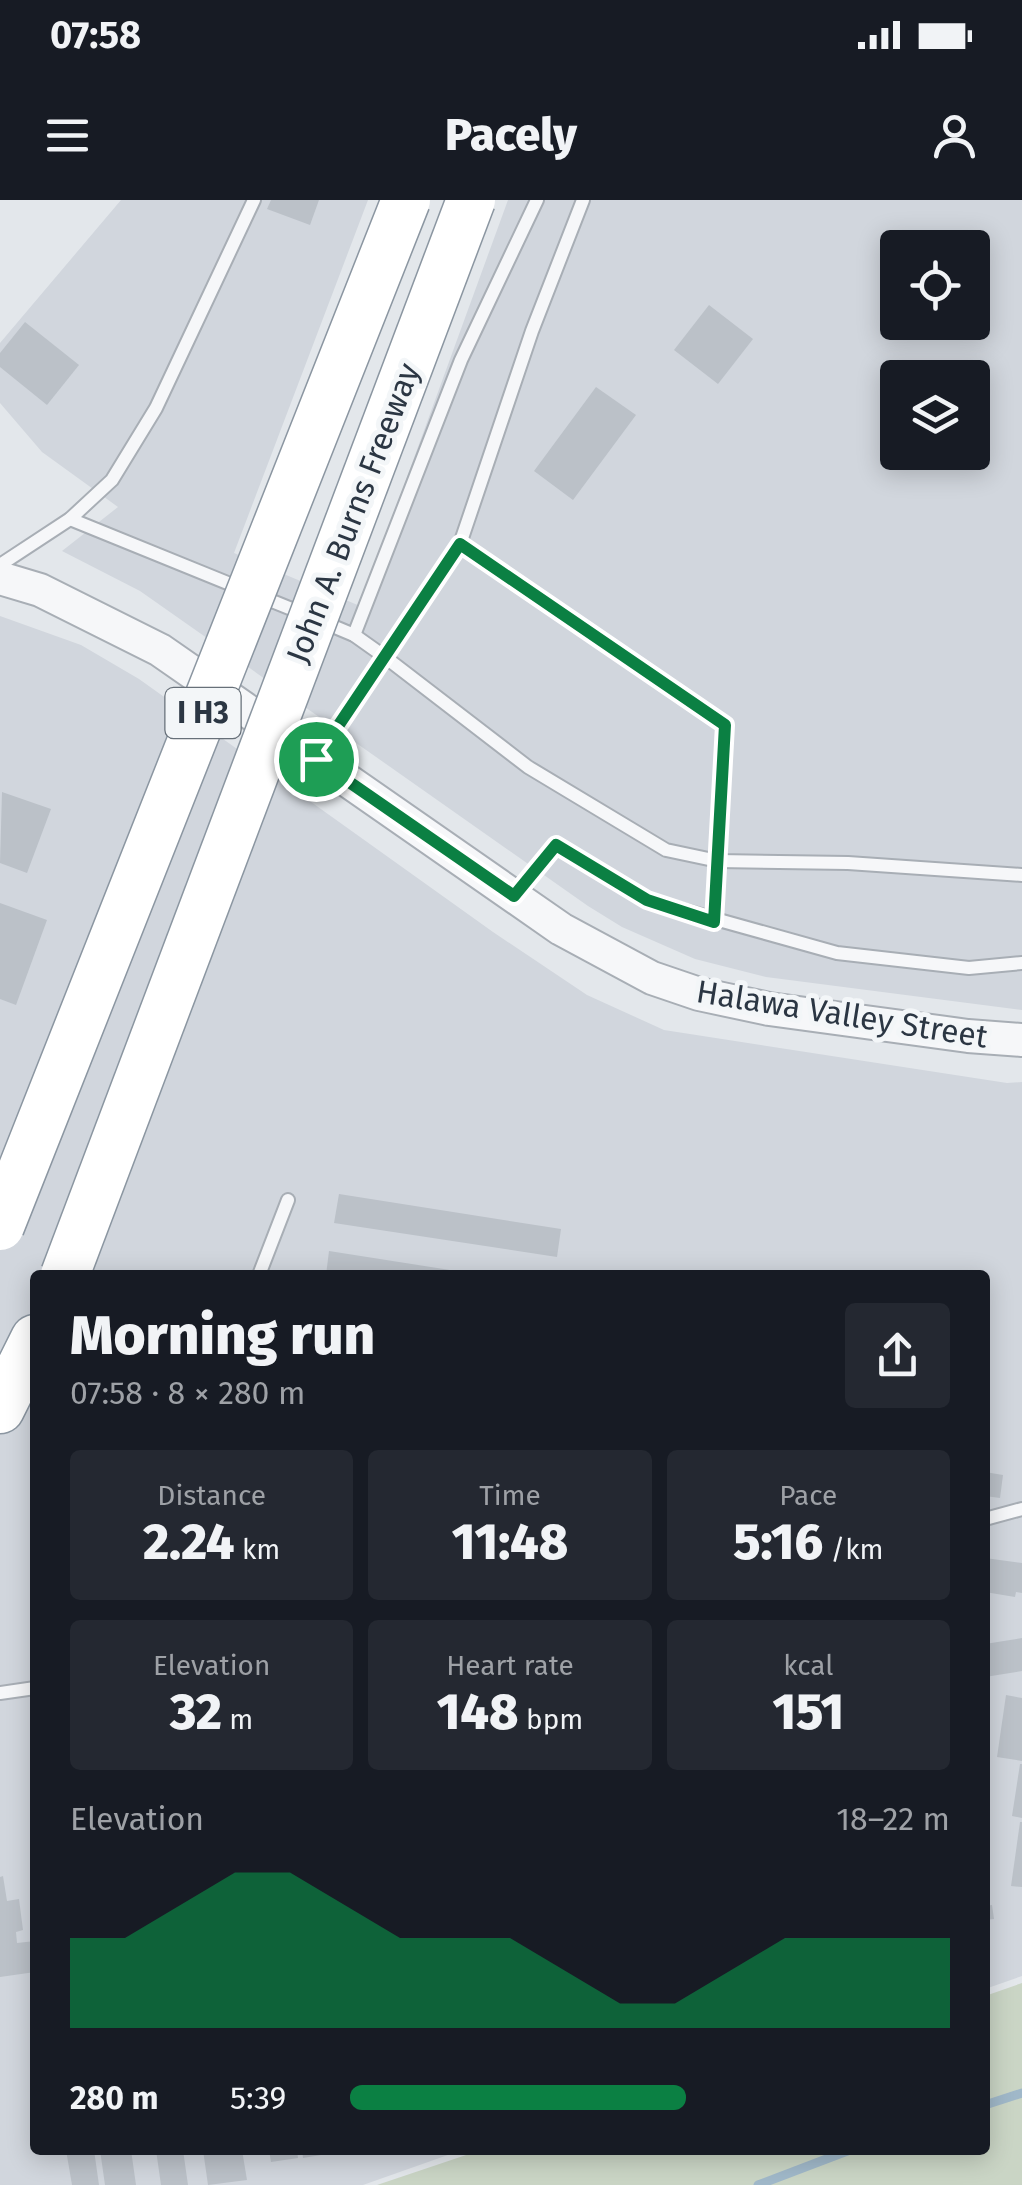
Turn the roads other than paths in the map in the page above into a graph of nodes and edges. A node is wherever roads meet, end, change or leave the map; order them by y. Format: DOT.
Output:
graph roads {
  1 [pos="254,200"];
  2 [pos="406,200"];
  3 [pos="471,200"];
  4 [pos="537,200"];
  5 [pos="584,200"];
  6 [pos="70,519"];
  7 [pos="460,544"];
  8 [pos="0,565"];
  9 [pos="0,578"];
  10 [pos="354,635"];
  11 [pos="385,657"];
  12 [pos="316,759"];
  13 [pos="718,861"];
  14 [pos="1022,876"];
  15 [pos="514,896"];
  16 [pos="714,922"];
  17 [pos="1022,963"];
  18 [pos="1022,1040"];
  19 [pos="288,1200"];
  20 [pos="0,1226"];
  21 [pos="67,1270"];
  22 [pos="261,1270"];
  23 [pos="30,1349"];
  24 [pos="0,1409"];
  25 [pos="1022,1509"];
  26 [pos="990,1518"];
  27 [pos="30,1689"];
  28 [pos="0,1693"];
  1 -- 6 [label="lane"];
  2 -- 20 [label="highway, John A. Burns Freeway / I H3, bridge"];
  3 -- 21 [label="highway, John A. Burns Freeway / I H3, bridge"];
  4 -- 10 [label="lane"];
  5 -- 7 [label="lane"];
  6 -- 8 [label="lane"];
  6 -- 10 [label="lane"];
  7 -- 11 [label="lane"];
  7 -- 13 [label="lane"];
  9 -- 12 [label="street, Halawa Valley Street"];
  10 -- 11 [label="lane"];
  11 -- 12 [label="lane"];
  11 -- 13 [label="lane"];
  12 -- 15 [label="street, Halawa Valley Street"];
  13 -- 14 [label="lane"];
  13 -- 16 [label="lane"];
  15 -- 16 [label="lane"];
  15 -- 18 [label="street, Halawa Valley Street"];
  16 -- 17 [label="lane"];
  19 -- 22 [label="lane"];
  23 -- 24 [label="highway"];
  25 -- 26 [label="lane"];
  27 -- 28 [label="lane"];
}
